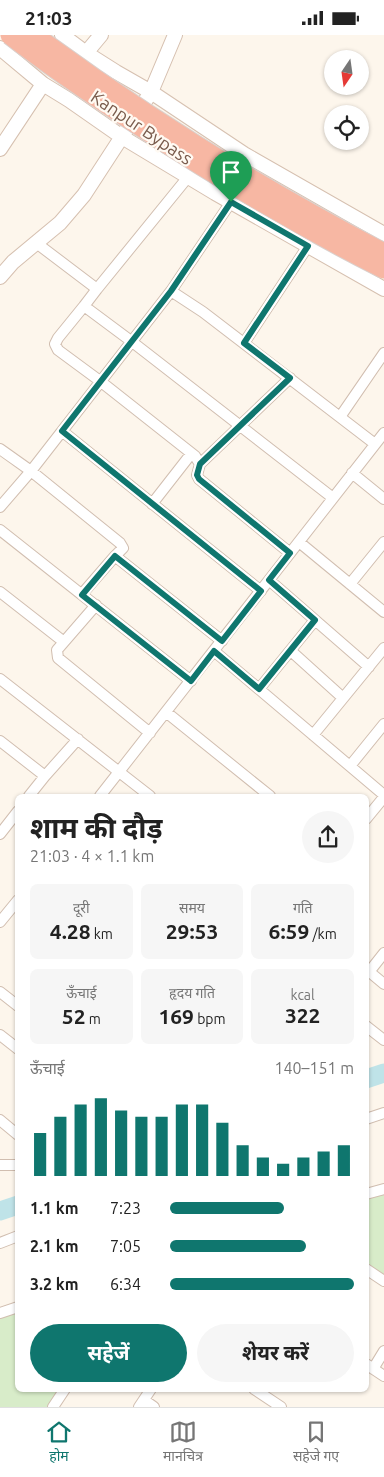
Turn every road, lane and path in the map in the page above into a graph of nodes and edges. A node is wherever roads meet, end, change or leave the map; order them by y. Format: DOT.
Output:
graph roads {
  1 [pos="10,35"];
  2 [pos="34,35"];
  3 [pos="62,35"];
  4 [pos="101,35"];
  5 [pos="175,35"];
  6 [pos="0,49"];
  7 [pos="86,53"];
  8 [pos="43,84"];
  9 [pos="151,92"];
  10 [pos="122,137"];
  11 [pos="0,149"];
  12 [pos="188,177"];
  13 [pos="231,202"];
  14 [pos="384,234"];
  15 [pos="35,242"];
  16 [pos="308,246"];
  17 [pos="384,253"];
  18 [pos="384,269"];
  19 [pos="0,277"];
  20 [pos="98,289"];
  21 [pos="384,289"];
  22 [pos="171,291"];
  23 [pos="84,306"];
  24 [pos="131,341"];
  25 [pos="244,343"];
  26 [pos="384,353"];
  27 [pos="290,378"];
  28 [pos="100,381"];
  29 [pos="340,417"];
  30 [pos="241,426"];
  31 [pos="62,431"];
  32 [pos="384,434"];
  33 [pos="376,444"];
  34 [pos="0,449"];
  35 [pos="192,454"];
  36 [pos="200,464"];
  37 [pos="31,471"];
  38 [pos="352,473"];
  39 [pos="333,498"];
  40 [pos="384,499"];
  41 [pos="152,504"];
  42 [pos="0,507"];
  43 [pos="0,530"];
  44 [pos="299,542"];
  45 [pos="382,547"];
  46 [pos="290,553"];
  47 [pos="115,556"];
  48 [pos="269,580"];
  49 [pos="350,584"];
  50 [pos="261,591"];
  51 [pos="0,592"];
  52 [pos="82,595"];
  53 [pos="96,605"];
  54 [pos="384,612"];
  55 [pos="315,620"];
  56 [pos="222,641"];
  57 [pos="64,642"];
  58 [pos="384,648"];
  59 [pos="214,651"];
  60 [pos="291,651"];
  61 [pos="369,667"];
  62 [pos="0,679"];
  63 [pos="191,681"];
  64 [pos="259,689"];
  65 [pos="343,698"];
  66 [pos="166,712"];
  67 [pos="384,724"];
  68 [pos="150,733"];
  69 [pos="313,735"];
  70 [pos="78,739"];
  71 [pos="0,741"];
  72 [pos="350,766"];
  73 [pos="119,771"];
  74 [pos="45,776"];
  75 [pos="31,794"];
  76 [pos="102,794"];
  77 [pos="148,794"];
  78 [pos="268,794"];
  79 [pos="384,796"];
  80 [pos="15,815"];
  81 [pos="369,815"];
  82 [pos="0,834"];
  83 [pos="15,903"];
  84 [pos="0,922"];
  85 [pos="384,953"];
  86 [pos="369,970"];
  87 [pos="369,972"];
  88 [pos="384,984"];
  89 [pos="0,992"];
  90 [pos="15,1004"];
  91 [pos="369,1028"];
  92 [pos="0,1035"];
  93 [pos="384,1040"];
  94 [pos="15,1047"];
  95 [pos="384,1113"];
  96 [pos="369,1118"];
  97 [pos="0,1120"];
  98 [pos="15,1132"];
  99 [pos="0,1165"];
  100 [pos="15,1165"];
  101 [pos="384,1189"];
  102 [pos="369,1194"];
  103 [pos="15,1237"];
  104 [pos="0,1243"];
  105 [pos="369,1271"];
  106 [pos="384,1281"];
  107 [pos="15,1308"];
  108 [pos="0,1313"];
  109 [pos="384,1351"];
  110 [pos="370,1367"];
  111 [pos="384,1376"];
  112 [pos="63,1392"];
  113 [pos="149,1392"];
  114 [pos="258,1392"];
  115 [pos="141,1403"];
  116 [pos="53,1407"];
  117 [pos="154,1407"];
  118 [pos="281,1407"];
  1 -- 18 [label="highway, Kanpur Bypass, bridge"];
  2 -- 17 [label="highway, Kanpur Bypass, bridge"];
  3 -- 7 [label="main road"];
  4 -- 7 [label="main road"];
  5 -- 9 [label="main road"];
  6 -- 8 [label="main road"];
  7 -- 9 [label="main road"];
  8 -- 10 [label="main road"];
  8 -- 11 [label="main road"];
  9 -- 10 [label="main road"];
  9 -- 14 [label="main road"];
  10 -- 12 [label="main road"];
  10 -- 15 [label="main road"];
  12 -- 13 [label="main road"];
  12 -- 20 [label="street"];
  13 -- 16 [label="main road"];
  13 -- 22 [label="street"];
  15 -- 19 [label="main road"];
  15 -- 20 [label="street"];
  16 -- 21 [label="main road"];
  16 -- 25 [label="street"];
  20 -- 23 [label="street"];
  22 -- 24 [label="street"];
  22 -- 25 [label="street"];
  23 -- 24 [label="street"];
  23 -- 28 [label="street"];
  24 -- 28 [label="street"];
  24 -- 30 [label="street"];
  25 -- 27 [label="street"];
  26 -- 29 [label="street"];
  27 -- 29 [label="street"];
  27 -- 30 [label="street"];
  28 -- 31 [label="street"];
  28 -- 35 [label="street"];
  29 -- 33 [label="street"];
  30 -- 36 [label="street"];
  30 -- 39 [label="street"];
  31 -- 37 [label="street"];
  31 -- 41 [label="street"];
  32 -- 33 [label="street"];
  33 -- 38 [label="street"];
  34 -- 37 [label="street"];
  35 -- 36 [label="street"];
  35 -- 41 [label="street"];
  36 -- 46 [label="street"];
  37 -- 42 [label="street"];
  37 -- 47 [label="street"];
  38 -- 39 [label="street"];
  38 -- 40 [label="street"];
  39 -- 44 [label="street"];
  41 -- 50 [label="street"];
  43 -- 52 [label="street"];
  44 -- 46 [label="street"];
  44 -- 49 [label="street"];
  45 -- 49 [label="street"];
  46 -- 48 [label="street"];
  47 -- 52 [label="street"];
  47 -- 56 [label="street"];
  48 -- 50 [label="street"];
  48 -- 55 [label="street"];
  49 -- 54 [label="street"];
  50 -- 56 [label="street"];
  51 -- 57 [label="street"];
  52 -- 53 [label="street"];
  53 -- 57 [label="street"];
  53 -- 63 [label="street"];
  55 -- 60 [label="street"];
  55 -- 61 [label="street"];
  56 -- 59 [label="street"];
  57 -- 68 [label="street"];
  58 -- 61 [label="street"];
  59 -- 63 [label="street"];
  59 -- 64 [label="street"];
  60 -- 64 [label="street"];
  60 -- 65 [label="street"];
  61 -- 65 [label="street"];
  62 -- 70 [label="street"];
  63 -- 66 [label="street"];
  64 -- 69 [label="street"];
  65 -- 69 [label="street"];
  66 -- 68 [label="street"];
  66 -- 78 [label="street"];
  67 -- 72 [label="street"];
  68 -- 73 [label="street"];
  69 -- 72 [label="street"];
  70 -- 73 [label="street"];
  70 -- 74 [label="street"];
  71 -- 74 [label="street"];
  72 -- 79 [label="street"];
  73 -- 76 [label="street"];
  73 -- 77 [label="street"];
  74 -- 75 [label="street"];
  79 -- 81 [label="street"];
  80 -- 82 [label="street"];
  83 -- 84 [label="street"];
  85 -- 86 [label="street"];
  87 -- 88 [label="street"];
  89 -- 90 [label="street"];
  91 -- 93 [label="street"];
  92 -- 94 [label="street"];
  95 -- 96 [label="street"];
  97 -- 98 [label="street"];
  99 -- 100 [label="street"];
  101 -- 102 [label="street"];
  103 -- 104 [label="street"];
  105 -- 106 [label="street"];
  107 -- 108 [label="street"];
  109 -- 110 [label="street"];
  110 -- 111 [label="street"];
  112 -- 116 [label="street"];
  113 -- 115 [label="street"];
  114 -- 118 [label="street"];
  115 -- 117 [label="street"];
}
